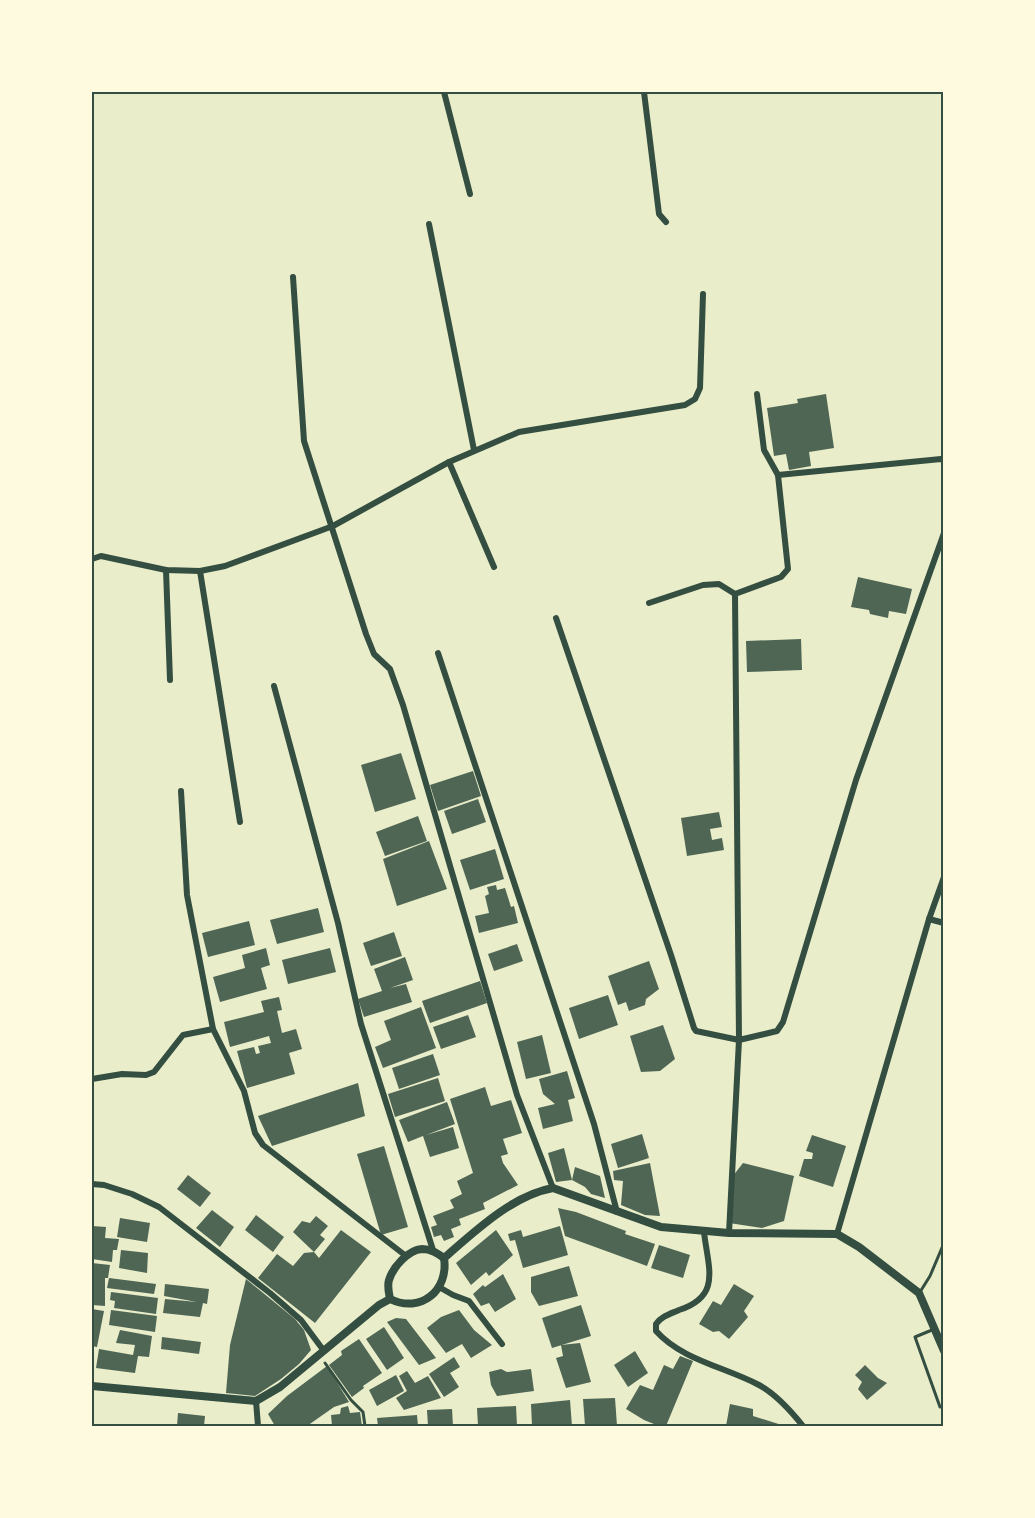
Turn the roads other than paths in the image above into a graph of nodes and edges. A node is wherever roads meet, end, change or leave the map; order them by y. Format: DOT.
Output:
graph roads {
  1 [pos="444,92"];
  2 [pos="644,92"];
  3 [pos="470,194"];
  4 [pos="666,222"];
  5 [pos="429,224"];
  6 [pos="292,277"];
  7 [pos="703,294"];
  8 [pos="757,394"];
  9 [pos="474,450"];
  10 [pos="944,461"];
  11 [pos="449,462"];
  12 [pos="778,476"];
  13 [pos="333,526"];
  14 [pos="944,533"];
  15 [pos="92,559"];
  16 [pos="494,567"];
  17 [pos="166,570"];
  18 [pos="200,572"];
  19 [pos="735,594"];
  20 [pos="649,603"];
  21 [pos="556,618"];
  22 [pos="438,653"];
  23 [pos="170,680"];
  24 [pos="274,686"];
  25 [pos="181,791"];
  26 [pos="240,822"];
  27 [pos="944,876"];
  28 [pos="929,919"];
  29 [pos="944,923"];
  30 [pos="213,1029"];
  31 [pos="739,1040"];
  32 [pos="92,1079"];
  33 [pos="92,1184"];
  34 [pos="554,1188"];
  35 [pos="617,1212"];
  36 [pos="704,1232"];
  37 [pos="729,1233"];
  38 [pos="837,1234"];
  39 [pos="944,1243"];
  40 [pos="433,1251"];
  41 [pos="406,1256"];
  42 [pos="444,1258"];
  43 [pos="439,1287"];
  44 [pos="919,1293"];
  45 [pos="390,1299"];
  46 [pos="934,1329"];
  47 [pos="502,1344"];
  48 [pos="944,1351"];
  49 [pos="321,1352"];
  50 [pos="92,1386"];
  51 [pos="256,1401"];
  52 [pos="944,1406"];
  53 [pos="258,1426"];
  54 [pos="802,1426"];
  1 -- 3 [label="street"];
  2 -- 4 [label="street"];
  5 -- 9 [label="street"];
  6 -- 13 [label="street"];
  7 -- 9 [label="street"];
  8 -- 12 [label="street"];
  9 -- 11 [label="street"];
  10 -- 12 [label="street"];
  11 -- 13 [label="street"];
  11 -- 16 [label="street"];
  12 -- 19 [label="street"];
  13 -- 18 [label="street"];
  13 -- 34 [label="street"];
  14 -- 31 [label="street"];
  15 -- 17 [label="street"];
  17 -- 18 [label="street"];
  17 -- 23 [label="street"];
  18 -- 26 [label="street"];
  19 -- 20 [label="street"];
  19 -- 31 [label="street"];
  21 -- 31 [label="street"];
  22 -- 35 [label="street"];
  24 -- 40 [label="street"];
  25 -- 30 [label="street"];
  27 -- 28 [label="street"];
  28 -- 29 [label="street"];
  28 -- 38 [label="street"];
  30 -- 32 [label="street"];
  30 -- 41 [label="street"];
  31 -- 37 [label="street"];
  33 -- 49 [label="street"];
  34 -- 35 [label="street"];
  34 -- 42 [label="street"];
  35 -- 36 [label="street"];
  36 -- 37 [label="street"];
  36 -- 54 [label="street"];
  37 -- 38 [label="street"];
  38 -- 44 [label="street"];
  39 -- 44 [label="lane"];
  40 -- 41 [label="street"];
  40 -- 42 [label="street"];
  41 -- 45 [label="street"];
  42 -- 43 [label="street"];
  43 -- 45 [label="street"];
  43 -- 47 [label="street"];
  44 -- 46 [label="street"];
  45 -- 49 [label="street"];
  46 -- 48 [label="street"];
  46 -- 52 [label="lane"];
  49 -- 51 [label="street"];
  50 -- 51 [label="street"];
  51 -- 53 [label="street"];
}
